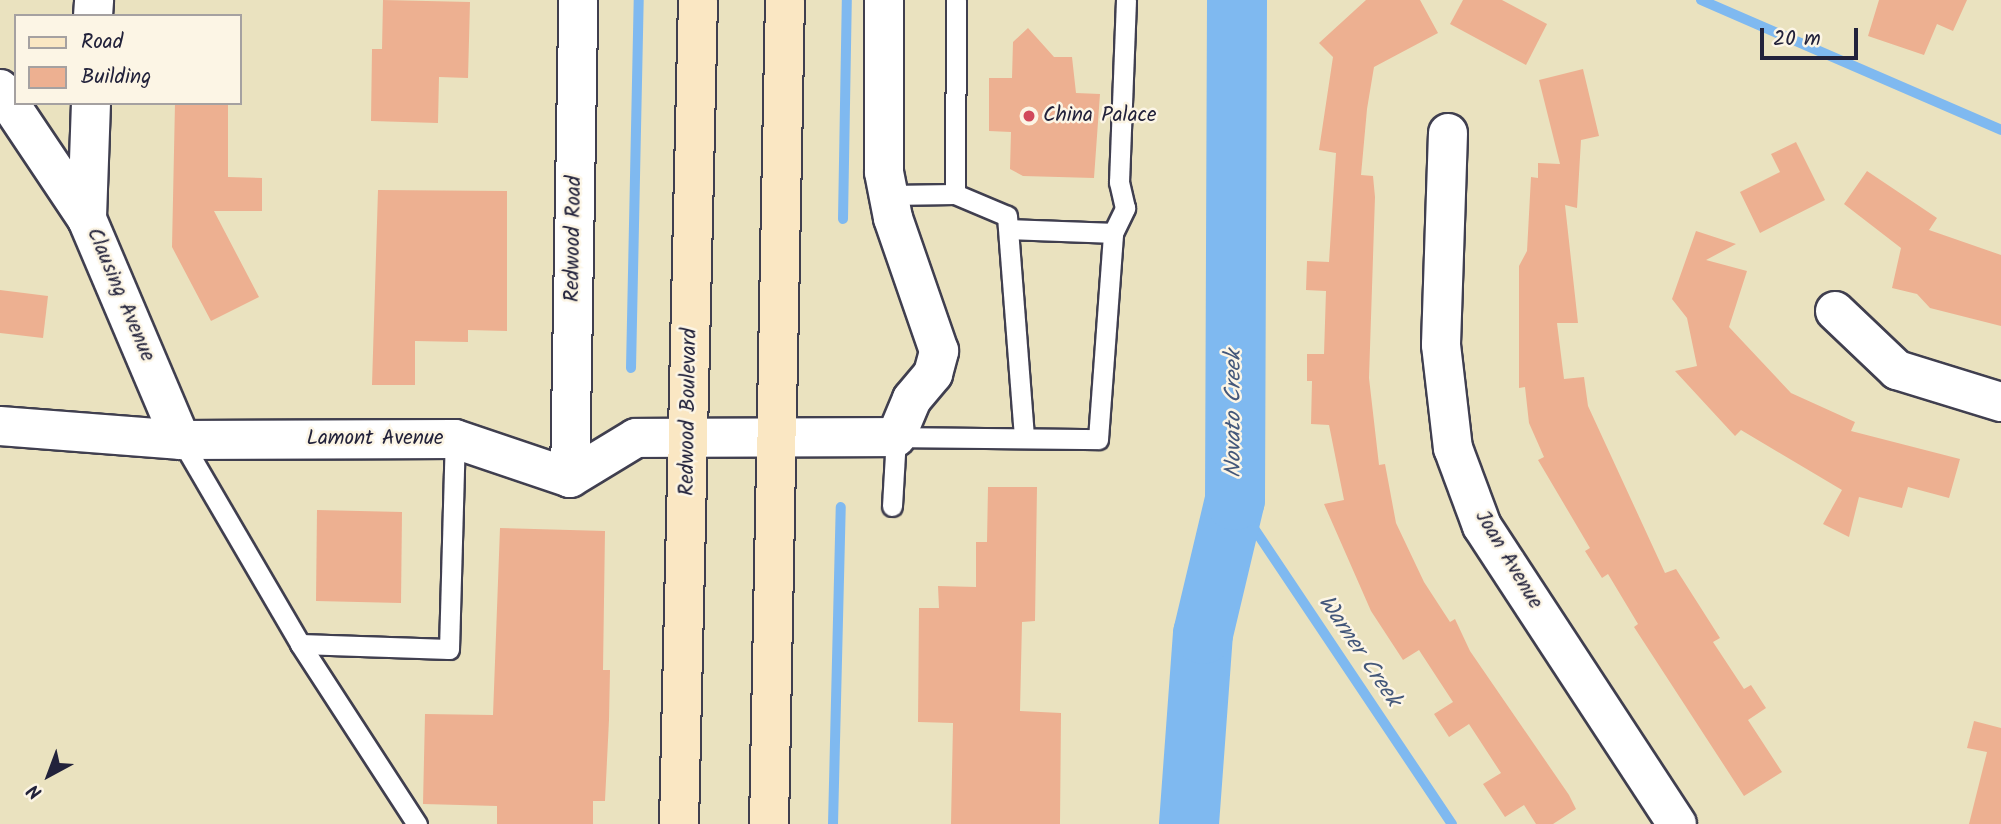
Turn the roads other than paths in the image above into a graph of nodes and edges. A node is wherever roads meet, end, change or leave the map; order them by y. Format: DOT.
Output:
graph roads {
  1 [pos="578,0"];
  2 [pos="698,0"];
  3 [pos="785,0"];
  4 [pos="884,0"];
  5 [pos="956,0"];
  6 [pos="1126,0"];
  7 [pos="0,89"];
  8 [pos="91,105"];
  9 [pos="1448,133"];
  10 [pos="955,194"];
  11 [pos="889,195"];
  12 [pos="88,219"];
  13 [pos="1009,229"];
  14 [pos="1113,233"];
  15 [pos="1835,312"];
  16 [pos="2001,402"];
  17 [pos="0,426"];
  18 [pos="775,433"];
  19 [pos="688,437"];
  20 [pos="896,437"];
  21 [pos="1024,437"];
  22 [pos="454,439"];
  23 [pos="181,440"];
  24 [pos="570,478"];
  25 [pos="892,506"];
  26 [pos="300,644"];
  27 [pos="417,824"];
  28 [pos="678,824"];
  29 [pos="769,824"];
  30 [pos="1677,824"];
  1 -- 24 [label="street, Redwood Road"];
  2 -- 19 [label="main road, Redwood Boulevard"];
  3 -- 18 [label="main road"];
  4 -- 11 [label="street"];
  5 -- 10 [label="lane"];
  6 -- 14 [label="lane"];
  7 -- 12 [label="street"];
  8 -- 12 [label="street, Clausing Avenue"];
  9 -- 30 [label="street, Joan Avenue"];
  10 -- 11 [label="lane"];
  10 -- 13 [label="lane"];
  11 -- 20 [label="street"];
  12 -- 23 [label="street, Clausing Avenue"];
  13 -- 14 [label="lane"];
  13 -- 21 [label="lane"];
  14 -- 21 [label="lane"];
  15 -- 16 [label="street"];
  17 -- 23 [label="street, Lamont Avenue"];
  18 -- 19 [label="street"];
  18 -- 20 [label="street"];
  18 -- 29 [label="main road"];
  19 -- 24 [label="street"];
  19 -- 28 [label="main road, Redwood Boulevard"];
  20 -- 21 [label="lane"];
  20 -- 25 [label="lane"];
  22 -- 23 [label="street, Lamont Avenue"];
  22 -- 24 [label="street, Lamont Avenue"];
  22 -- 26 [label="lane"];
  23 -- 26 [label="lane"];
  26 -- 27 [label="lane"];
}
